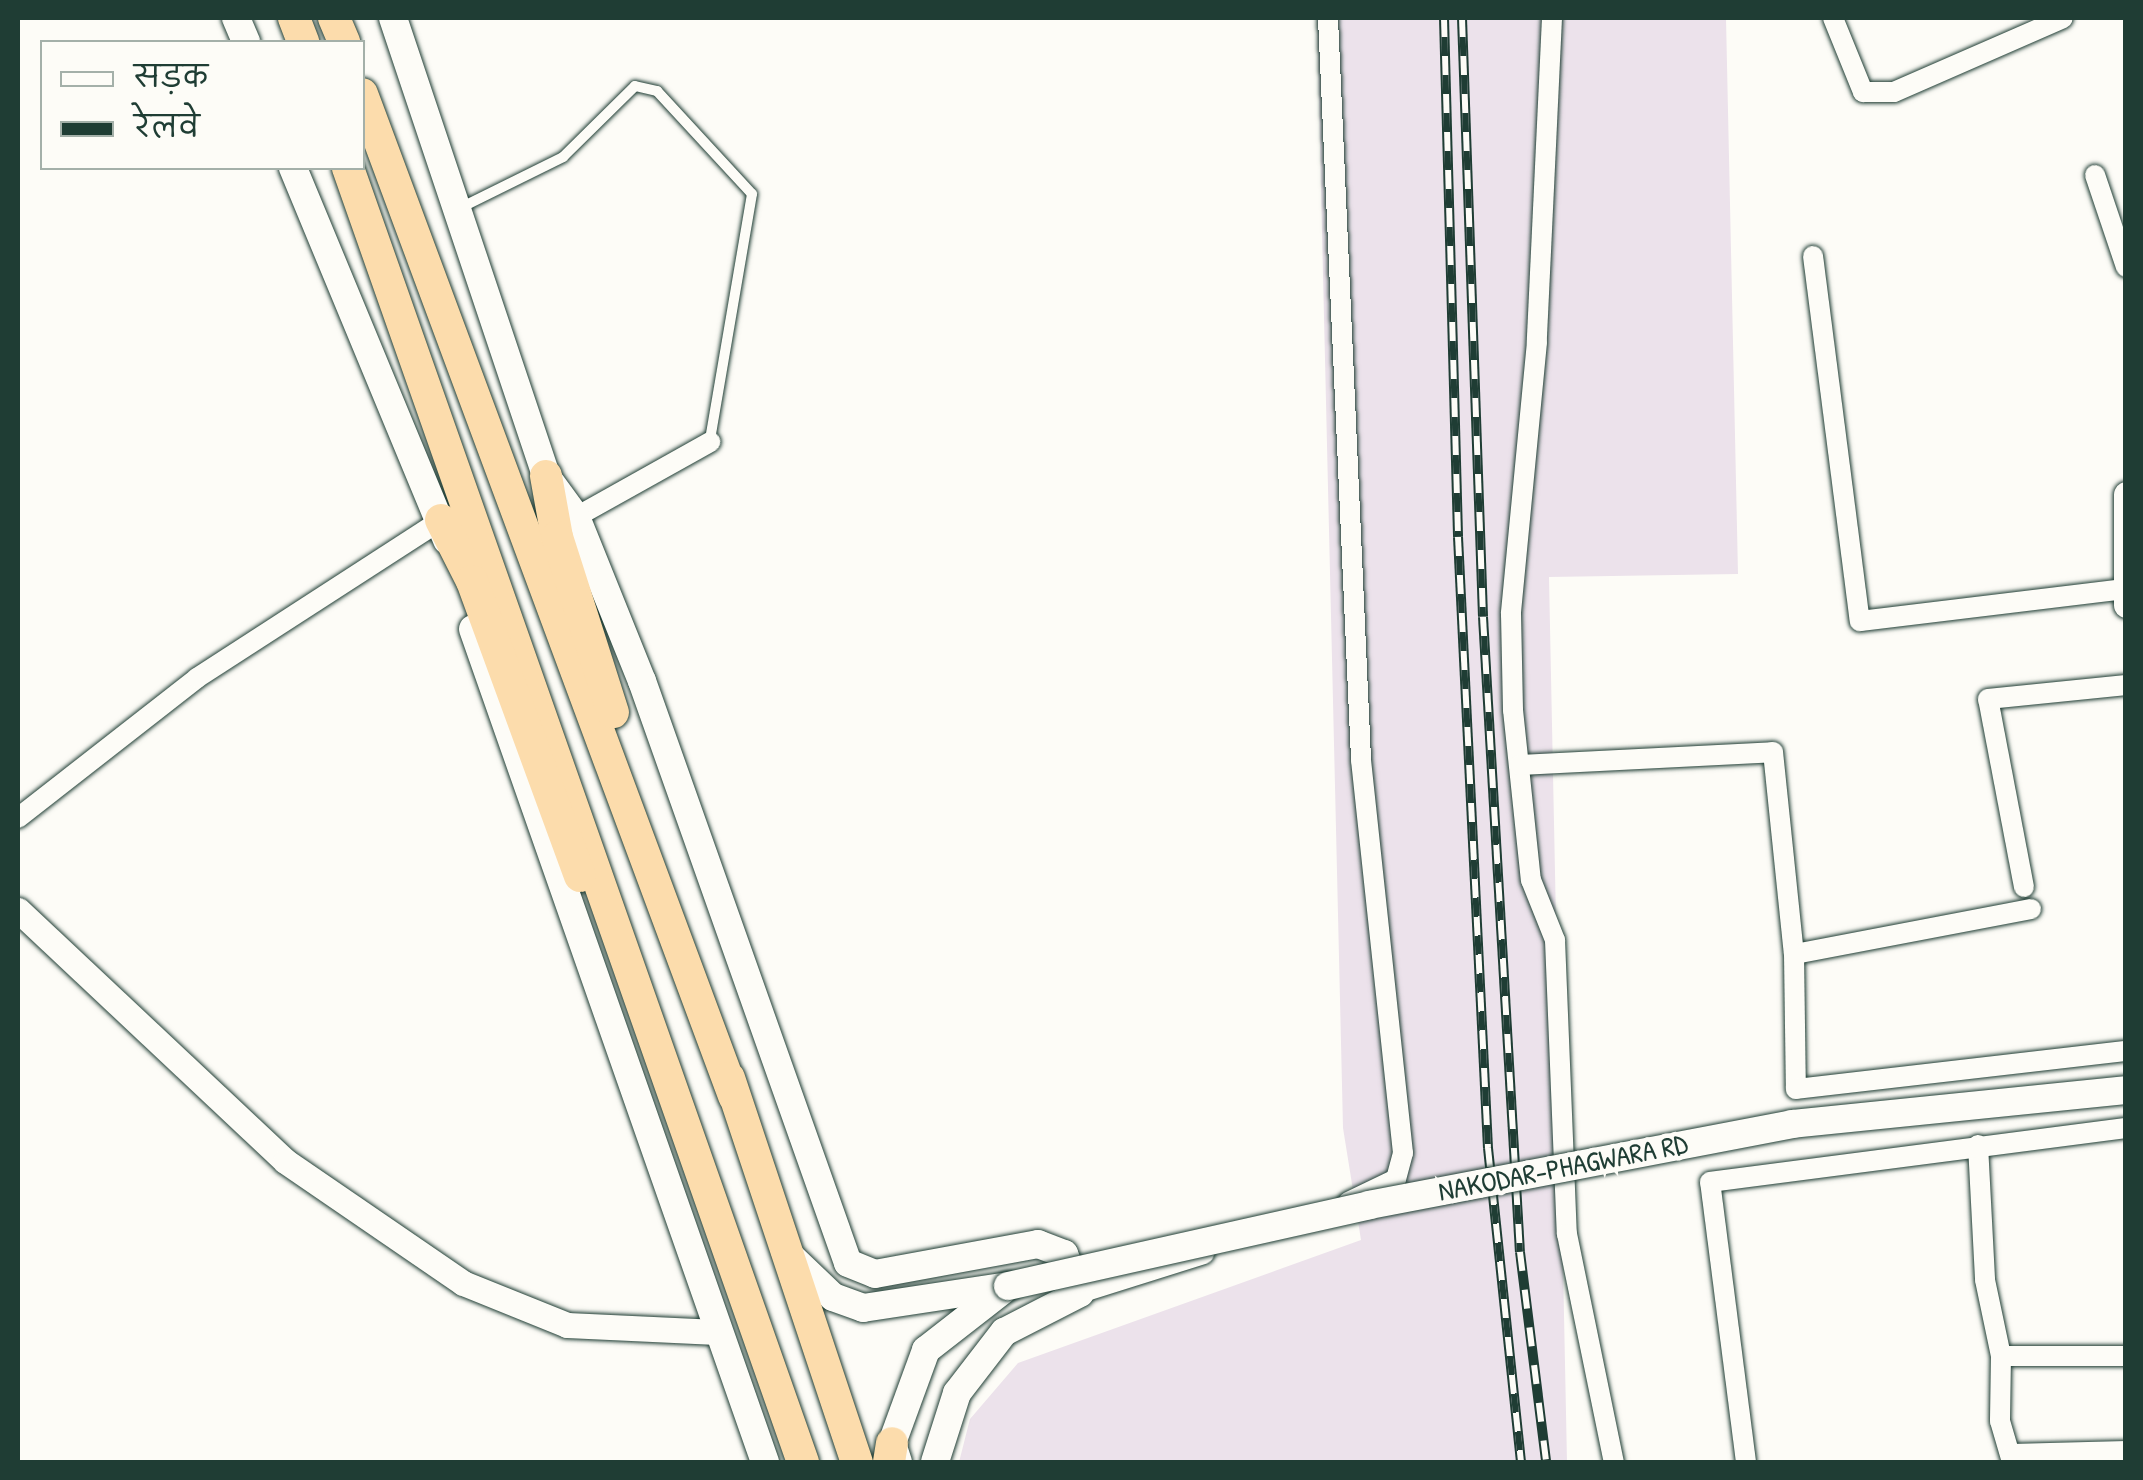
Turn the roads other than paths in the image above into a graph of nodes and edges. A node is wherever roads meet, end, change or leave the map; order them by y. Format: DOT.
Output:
graph roads {
  1 [pos="393,18"];
  2 [pos="1328,18"];
  3 [pos="1552,18"];
  4 [pos="1833,18"];
  5 [pos="2062,18"];
  6 [pos="2025,25"];
  7 [pos="365,102"];
  8 [pos="294,170"];
  9 [pos="349,170"];
  10 [pos="2095,176"];
  11 [pos="462,207"];
  12 [pos="1813,256"];
  13 [pos="2126,267"];
  14 [pos="710,442"];
  15 [pos="546,476"];
  16 [pos="2126,494"];
  17 [pos="576,516"];
  18 [pos="441,520"];
  19 [pos="2124,589"];
  20 [pos="2126,605"];
  21 [pos="2126,685"];
  22 [pos="1520,764"];
  23 [pos="18,818"];
  24 [pos="2024,887"];
  25 [pos="2031,909"];
  26 [pos="18,910"];
  27 [pos="1794,954"];
  28 [pos="2126,1051"];
  29 [pos="2126,1090"];
  30 [pos="734,1096"];
  31 [pos="680,1098"];
  32 [pos="2126,1128"];
  33 [pos="1978,1145"];
  34 [pos="780,1247"];
  35 [pos="1008,1286"];
  36 [pos="1080,1293"];
  37 [pos="717,1332"];
  38 [pos="2002,1356"];
  39 [pos="2126,1356"];
  40 [pos="2126,1452"];
  41 [pos="893,1456"];
  42 [pos="2012,1458"];
  43 [pos="765,1462"];
  44 [pos="803,1462"];
  45 [pos="857,1462"];
  46 [pos="935,1462"];
  47 [pos="1614,1462"];
  48 [pos="1746,1462"];
  1 -- 11 [label="main road"];
  2 -- 36 [label="street"];
  3 -- 22 [label="street"];
  4 -- 6 [label="street"];
  5 -- 6 [label="street"];
  7 -- 30 [label="highway"];
  8 -- 18 [label="main road"];
  9 -- 31 [label="highway"];
  10 -- 13 [label="street"];
  11 -- 14 [label="lane"];
  11 -- 15 [label="main road"];
  12 -- 19 [label="street"];
  14 -- 17 [label="street"];
  15 -- 17 [label="main road"];
  15 -- 30 [label="highway"];
  16 -- 19 [label="street"];
  17 -- 36 [label="main road"];
  18 -- 23 [label="street"];
  18 -- 31 [label="highway"];
  18 -- 37 [label="main road"];
  19 -- 20 [label="street"];
  21 -- 24 [label="street"];
  22 -- 27 [label="street"];
  22 -- 47 [label="street"];
  25 -- 27 [label="street"];
  26 -- 37 [label="street"];
  27 -- 28 [label="street"];
  29 -- 35 [label="main road, NAKODAR-PHAGWARA RD, bridge"];
  30 -- 34 [label="highway"];
  31 -- 44 [label="highway"];
  32 -- 33 [label="street"];
  33 -- 38 [label="street"];
  33 -- 48 [label="street"];
  34 -- 35 [label="main road, NAKODAR-PHAGWARA RD"];
  34 -- 45 [label="highway"];
  35 -- 41 [label="main road"];
  36 -- 46 [label="main road"];
  37 -- 43 [label="main road"];
  38 -- 39 [label="street"];
  38 -- 42 [label="street"];
  40 -- 42 [label="street"];
}
